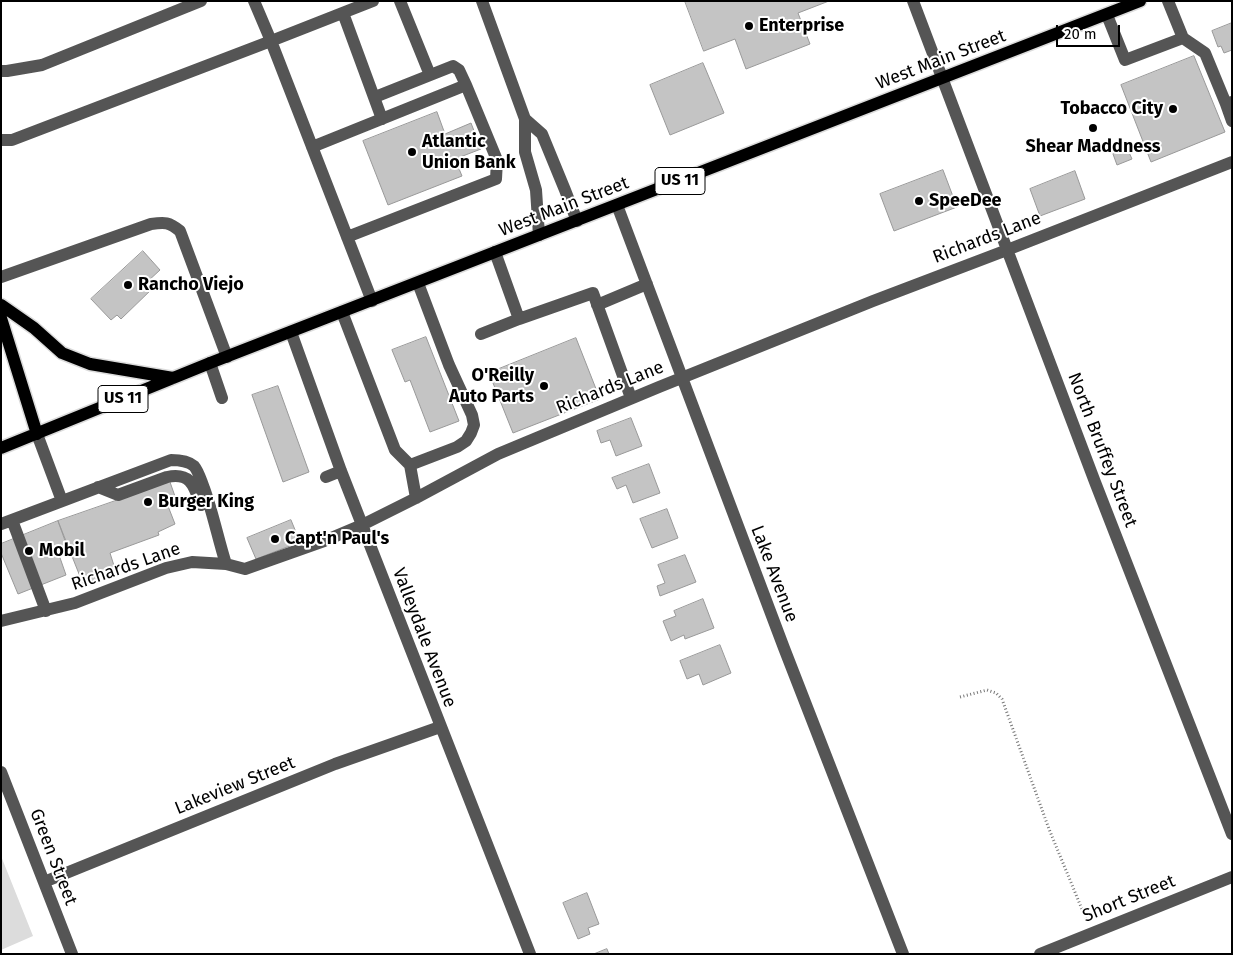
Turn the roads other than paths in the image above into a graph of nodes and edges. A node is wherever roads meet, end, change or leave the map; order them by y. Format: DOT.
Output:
graph roads {
  1 [pos="201,1"];
  2 [pos="254,1"];
  3 [pos="373,1"];
  4 [pos="400,1"];
  5 [pos="482,1"];
  6 [pos="913,1"];
  7 [pos="1140,1"];
  8 [pos="1168,1"];
  9 [pos="343,13"];
  10 [pos="1107,15"];
  11 [pos="1183,38"];
  12 [pos="272,41"];
  13 [pos="1,71"];
  14 [pos="430,76"];
  15 [pos="942,79"];
  16 [pos="466,85"];
  17 [pos="375,97"];
  18 [pos="1229,103"];
  19 [pos="382,119"];
  20 [pos="525,120"];
  21 [pos="1232,121"];
  22 [pos="6,140"];
  23 [pos="312,147"];
  24 [pos="1,149"];
  25 [pos="1232,162"];
  26 [pos="617,205"];
  27 [pos="577,221"];
  28 [pos="540,235"];
  29 [pos="347,237"];
  30 [pos="1007,250"];
  31 [pos="496,252"];
  32 [pos="1,277"];
  33 [pos="418,283"];
  34 [pos="646,284"];
  35 [pos="372,301"];
  36 [pos="1,304"];
  37 [pos="598,304"];
  38 [pos="342,312"];
  39 [pos="1,318"];
  40 [pos="519,319"];
  41 [pos="291,332"];
  42 [pos="481,334"];
  43 [pos="227,357"];
  44 [pos="210,363"];
  45 [pos="173,378"];
  46 [pos="682,378"];
  47 [pos="222,398"];
  48 [pos="631,398"];
  49 [pos="37,434"];
  50 [pos="1,448"];
  51 [pos="410,465"];
  52 [pos="341,471"];
  53 [pos="326,477"];
  54 [pos="416,498"];
  55 [pos="62,501"];
  56 [pos="6,522"];
  57 [pos="362,525"];
  58 [pos="226,564"];
  59 [pos="1,608"];
  60 [pos="46,611"];
  61 [pos="4,620"];
  62 [pos="440,727"];
  63 [pos="1,772"];
  64 [pos="1232,834"];
  65 [pos="1232,877"];
  66 [pos="44,882"];
  67 [pos="72,954"];
  68 [pos="530,954"];
  69 [pos="902,954"];
  70 [pos="1040,954"];
  1 -- 13 [label="street"];
  2 -- 12 [label="street"];
  3 -- 9 [label="street"];
  4 -- 14 [label="street"];
  5 -- 20 [label="street"];
  6 -- 15 [label="street, North Bruffey Street"];
  7 -- 10 [label="main road, West Main Street / US 11"];
  8 -- 11 [label="street"];
  9 -- 12 [label="street"];
  9 -- 17 [label="street"];
  10 -- 11 [label="street"];
  10 -- 15 [label="main road, West Main Street / US 11"];
  11 -- 18 [label="street"];
  12 -- 22 [label="street"];
  12 -- 23 [label="street"];
  14 -- 16 [label="street"];
  14 -- 17 [label="street"];
  15 -- 26 [label="main road, West Main Street / US 11"];
  15 -- 30 [label="street, North Bruffey Street"];
  16 -- 19 [label="street"];
  16 -- 29 [label="street"];
  17 -- 19 [label="street"];
  18 -- 21 [label="street"];
  19 -- 23 [label="street"];
  20 -- 27 [label="street"];
  20 -- 28 [label="street"];
  22 -- 24 [label="street"];
  23 -- 29 [label="street"];
  25 -- 30 [label="street, Richards Lane"];
  26 -- 27 [label="main road, West Main Street / US 11"];
  26 -- 34 [label="street, Lake Avenue"];
  27 -- 28 [label="main road, West Main Street / US 11"];
  28 -- 31 [label="main road, West Main Street / US 11"];
  29 -- 35 [label="street"];
  30 -- 46 [label="street, Richards Lane"];
  30 -- 64 [label="street, North Bruffey Street"];
  31 -- 33 [label="main road, West Main Street / US 11"];
  31 -- 40 [label="street"];
  32 -- 43 [label="street"];
  33 -- 35 [label="main road, West Main Street / US 11"];
  33 -- 51 [label="street"];
  34 -- 37 [label="street"];
  34 -- 46 [label="street, Lake Avenue"];
  35 -- 38 [label="main road, West Main Street / US 11"];
  36 -- 45 [label="main road"];
  37 -- 40 [label="street"];
  37 -- 48 [label="street"];
  38 -- 41 [label="main road, West Main Street / US 11"];
  38 -- 51 [label="street"];
  39 -- 49 [label="main road"];
  40 -- 42 [label="street"];
  41 -- 43 [label="main road, West Main Street / US 11"];
  41 -- 52 [label="street, Valleydale Avenue"];
  43 -- 44 [label="main road, West Main Street / US 11"];
  44 -- 45 [label="main road, West Main Street / US 11"];
  44 -- 47 [label="street"];
  45 -- 49 [label="main road, West Main Street / US 11"];
  46 -- 48 [label="street, Richards Lane"];
  46 -- 69 [label="street, Lake Avenue"];
  48 -- 54 [label="street, Richards Lane"];
  49 -- 50 [label="main road, West Main Street / US 11"];
  49 -- 55 [label="street"];
  51 -- 54 [label="street"];
  52 -- 53 [label="street"];
  52 -- 57 [label="street, Valleydale Avenue"];
  54 -- 57 [label="street, Richards Lane"];
  55 -- 56 [label="street"];
  55 -- 58 [label="street"];
  56 -- 60 [label="street"];
  57 -- 58 [label="street, Richards Lane"];
  57 -- 62 [label="street, Valleydale Avenue"];
  58 -- 60 [label="street, Richards Lane"];
  59 -- 61 [label="street"];
  60 -- 61 [label="street, Richards Lane"];
  62 -- 66 [label="street, Lakeview Street"];
  62 -- 68 [label="street, Valleydale Avenue"];
  63 -- 66 [label="street, Green Street"];
  65 -- 70 [label="street, Short Street"];
  66 -- 67 [label="street, Green Street"];
}
